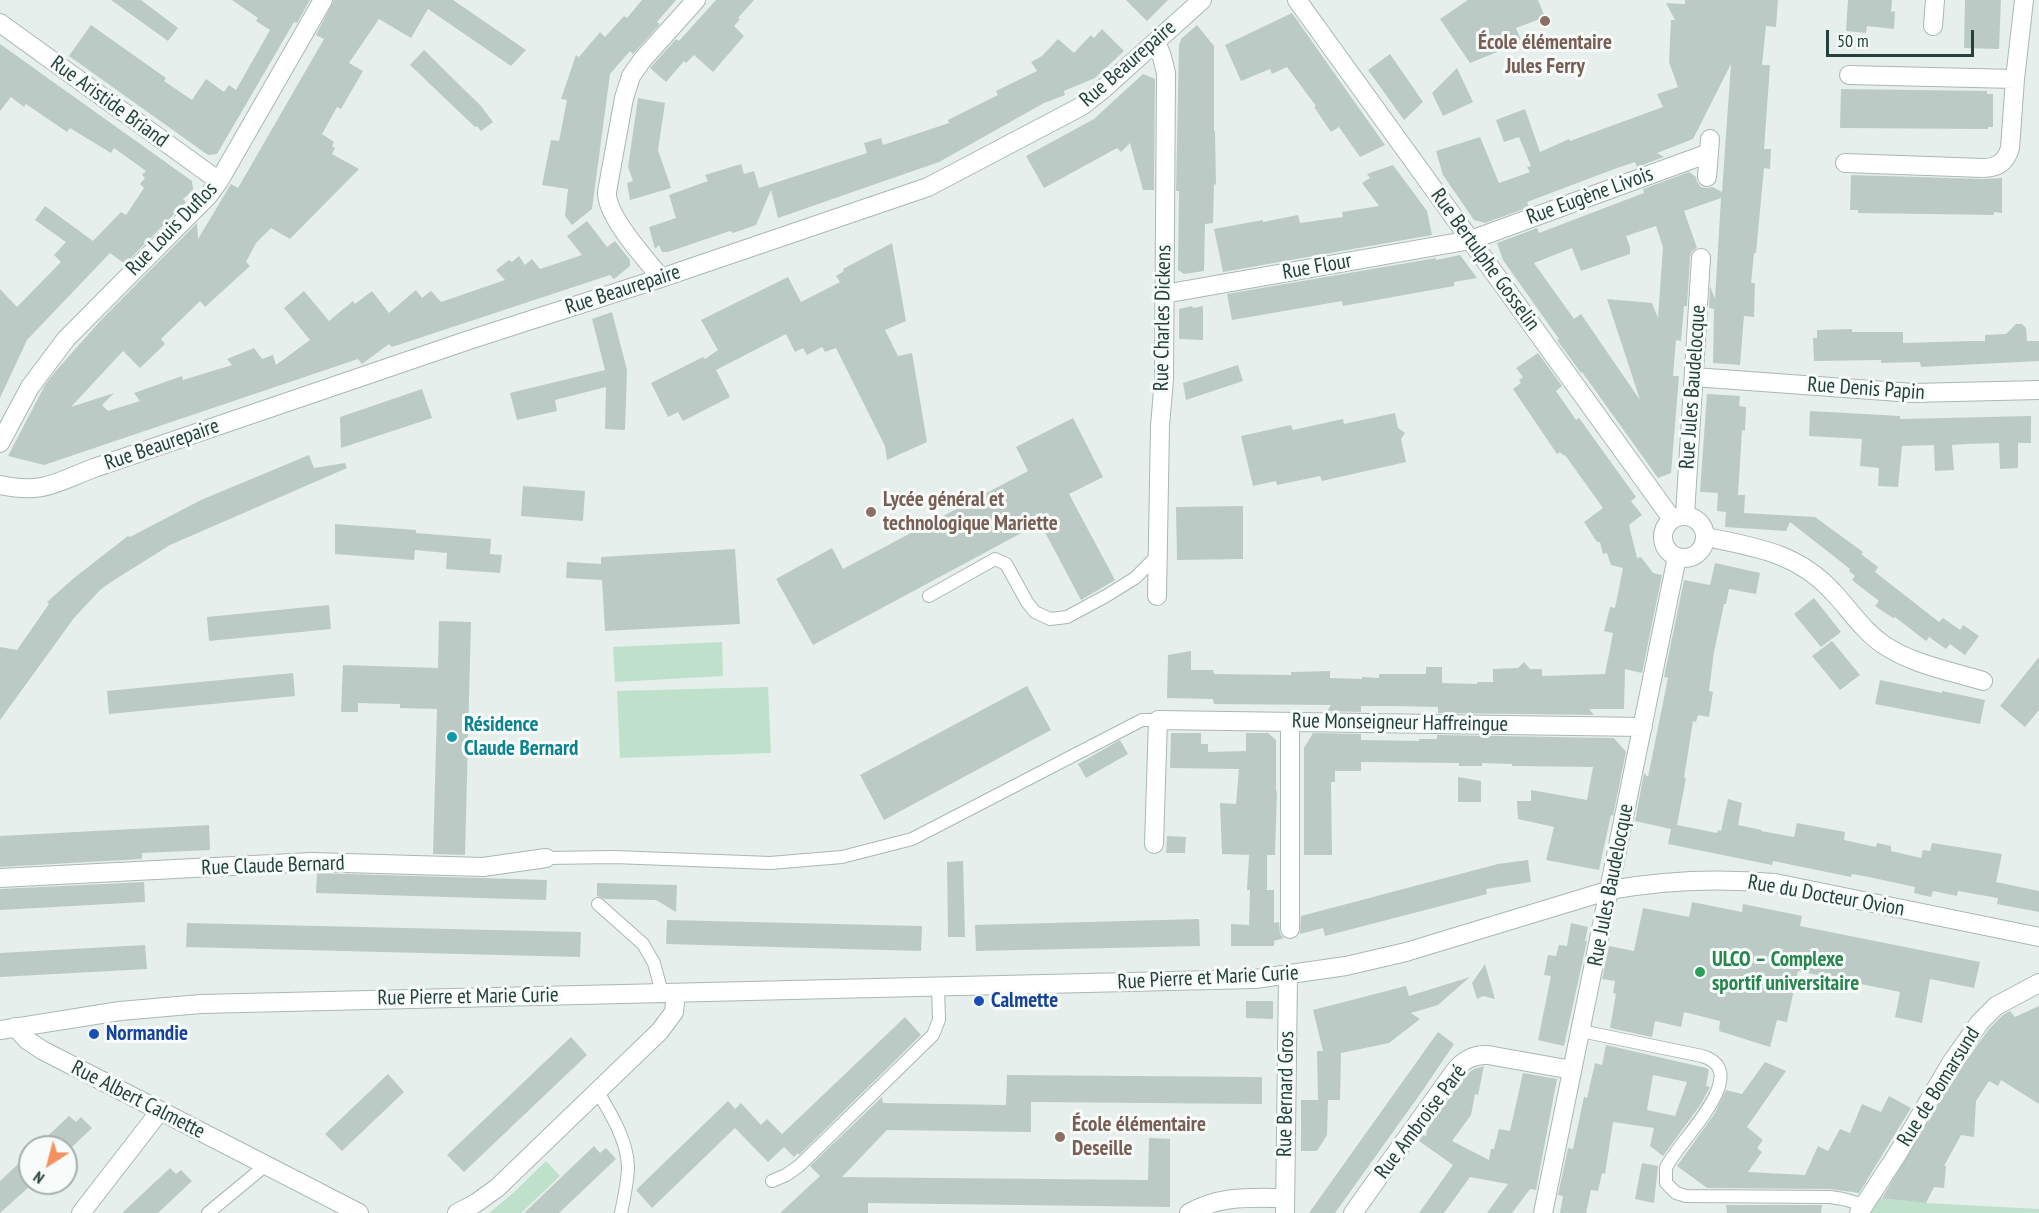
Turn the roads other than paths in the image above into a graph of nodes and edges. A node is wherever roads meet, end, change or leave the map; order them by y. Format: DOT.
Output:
graph roads {
  1 [pos="323,0"];
  2 [pos="696,0"];
  3 [pos="1202,0"];
  4 [pos="1298,0"];
  5 [pos="1935,0"];
  6 [pos="2024,0"];
  7 [pos="0,23"];
  8 [pos="1933,27"];
  9 [pos="1156,41"];
  10 [pos="1849,75"];
  11 [pos="2014,79"];
  12 [pos="1845,163"];
  13 [pos="1707,177"];
  14 [pos="219,181"];
  15 [pos="1471,240"];
  16 [pos="1701,258"];
  17 [pos="661,279"];
  18 [pos="1164,294"];
  19 [pos="1694,377"];
  20 [pos="2039,390"];
  21 [pos="0,444"];
  22 [pos="0,486"];
  23 [pos="1678,517"];
  24 [pos="1706,537"];
  25 [pos="1158,555"];
  26 [pos="1677,557"];
  27 [pos="929,596"];
  28 [pos="1157,596"];
  29 [pos="1983,681"];
  30 [pos="1158,720"];
  31 [pos="1290,722"];
  32 [pos="1643,727"];
  33 [pos="1154,844"];
  34 [pos="546,858"];
  35 [pos="0,878"];
  36 [pos="1610,890"];
  37 [pos="598,904"];
  38 [pos="1290,929"];
  39 [pos="2039,937"];
  40 [pos="1288,975"];
  41 [pos="2039,983"];
  42 [pos="938,987"];
  43 [pos="669,993"];
  44 [pos="7,1028"];
  45 [pos="1581,1031"];
  46 [pos="1572,1070"];
  47 [pos="598,1092"];
  48 [pos="160,1111"];
  49 [pos="266,1166"];
  50 [pos="772,1181"];
  51 [pos="1285,1205"];
  52 [pos="1861,1209"];
  53 [pos="81,1213"];
  54 [pos="208,1213"];
  55 [pos="359,1213"];
  56 [pos="457,1213"];
  57 [pos="621,1213"];
  58 [pos="1188,1213"];
  59 [pos="1353,1213"];
  60 [pos="1543,1213"];
  1 -- 14 [label="street, Rue Louis Duflos"];
  2 -- 17 [label="street"];
  3 -- 9 [label="street, Rue Beaurepaire"];
  4 -- 15 [label="street, Rue Bertulphe Gosselin"];
  5 -- 8 [label="street"];
  6 -- 11 [label="street"];
  7 -- 14 [label="street, Rue Aristide Briand"];
  9 -- 17 [label="street, Rue Beaurepaire"];
  9 -- 18 [label="street, Rue Charles Dickens"];
  10 -- 11 [label="street"];
  11 -- 12 [label="street"];
  13 -- 15 [label="street, Rue Eugène Livois"];
  14 -- 21 [label="street, Rue Louis Duflos"];
  15 -- 18 [label="street, Rue Flour"];
  15 -- 23 [label="street, Rue Bertulphe Gosselin"];
  16 -- 19 [label="street, Rue Jules Baudelocque"];
  17 -- 22 [label="street, Rue Beaurepaire"];
  18 -- 25 [label="street, Rue Charles Dickens"];
  19 -- 20 [label="street, Rue Denis Papin"];
  19 -- 23 [label="street, Rue Jules Baudelocque"];
  23 -- 24 [label="street"];
  23 -- 26 [label="street"];
  24 -- 26 [label="street"];
  24 -- 29 [label="street"];
  25 -- 27 [label="lane"];
  25 -- 28 [label="street, Rue Charles Dickens"];
  26 -- 32 [label="street, Rue Jules Baudelocque"];
  30 -- 31 [label="street, Rue Monseigneur Haffreingue"];
  30 -- 33 [label="street"];
  30 -- 34 [label="lane"];
  31 -- 32 [label="street, Rue Monseigneur Haffreingue"];
  31 -- 38 [label="street"];
  32 -- 36 [label="street, Rue Jules Baudelocque"];
  34 -- 35 [label="street, Rue Claude Bernard"];
  36 -- 39 [label="street, Rue du Docteur Ovion"];
  36 -- 40 [label="street, Rue Pierre et Marie Curie"];
  36 -- 45 [label="street, Rue Jules Baudelocque"];
  37 -- 43 [label="lane"];
  40 -- 42 [label="street, Rue Pierre et Marie Curie"];
  40 -- 51 [label="street, Rue Bernard Gros"];
  41 -- 52 [label="street, Rue de Bomarsund"];
  42 -- 43 [label="street, Rue Pierre et Marie Curie"];
  42 -- 50 [label="lane"];
  43 -- 44 [label="street, Rue Pierre et Marie Curie"];
  43 -- 47 [label="street"];
  44 -- 48 [label="street, Rue Albert Calmette"];
  45 -- 46 [label="street, Rue Jules Baudelocque"];
  45 -- 52 [label="lane"];
  46 -- 59 [label="street, Rue Ambroise Paré"];
  46 -- 60 [label="street, Rue Jules Baudelocque"];
  47 -- 56 [label="street"];
  47 -- 57 [label="lane"];
  48 -- 49 [label="street, Rue Albert Calmette"];
  48 -- 53 [label="street"];
  49 -- 54 [label="lane"];
  49 -- 55 [label="street, Rue Albert Calmette"];
  51 -- 58 [label="street"];
}
